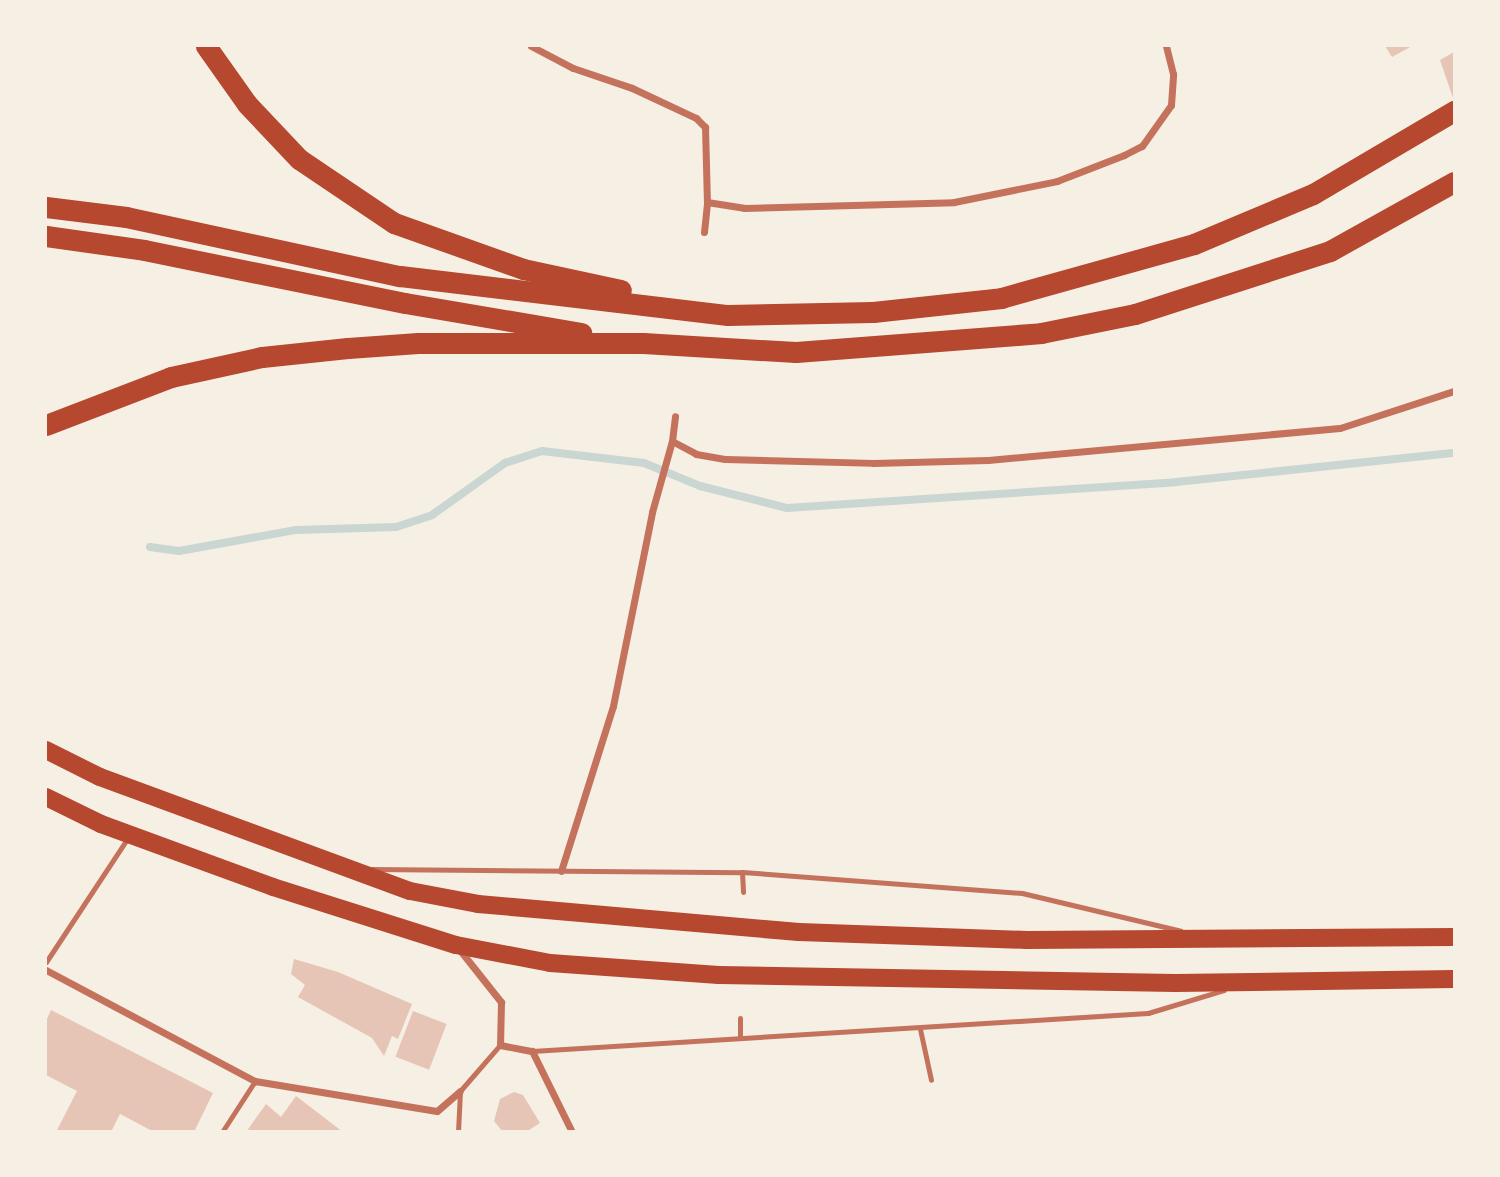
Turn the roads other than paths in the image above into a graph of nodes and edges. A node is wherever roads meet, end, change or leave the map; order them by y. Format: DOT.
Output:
graph roads {
  1 [pos="206,46"];
  2 [pos="531,46"];
  3 [pos="1166,46"];
  4 [pos="1454,111"];
  5 [pos="1454,182"];
  6 [pos="707,202"];
  7 [pos="46,207"];
  8 [pos="704,232"];
  9 [pos="46,236"];
  10 [pos="740,315"];
  11 [pos="643,343"];
  12 [pos="1454,391"];
  13 [pos="675,416"];
  14 [pos="46,425"];
  15 [pos="671,444"];
  16 [pos="46,750"];
  17 [pos="46,797"];
  18 [pos="129,835"];
  19 [pos="350,869"];
  20 [pos="561,870"];
  21 [pos="742,872"];
  22 [pos="743,892"];
  23 [pos="1454,937"];
  24 [pos="1212,939"];
  25 [pos="456,944"];
  26 [pos="46,962"];
  27 [pos="46,970"];
  28 [pos="1454,979"];
  29 [pos="1250,982"];
  30 [pos="740,1018"];
  31 [pos="920,1029"];
  32 [pos="740,1037"];
  33 [pos="500,1045"];
  34 [pos="532,1051"];
  35 [pos="931,1080"];
  36 [pos="255,1081"];
  37 [pos="460,1091"];
  38 [pos="222,1132"];
  39 [pos="458,1132"];
  40 [pos="572,1132"];
  1 -- 10 [label="highway"];
  2 -- 6 [label="street"];
  3 -- 6 [label="street"];
  4 -- 10 [label="highway"];
  5 -- 11 [label="highway"];
  6 -- 8 [label="street"];
  7 -- 10 [label="highway"];
  9 -- 11 [label="highway"];
  11 -- 14 [label="highway"];
  12 -- 15 [label="street"];
  13 -- 15 [label="street"];
  15 -- 20 [label="street"];
  16 -- 19 [label="main road"];
  17 -- 18 [label="main road"];
  18 -- 25 [label="main road"];
  18 -- 26 [label="lane"];
  19 -- 20 [label="lane"];
  19 -- 24 [label="main road"];
  20 -- 21 [label="lane"];
  21 -- 22 [label="lane"];
  21 -- 24 [label="lane"];
  23 -- 24 [label="main road"];
  25 -- 29 [label="main road"];
  25 -- 33 [label="street"];
  27 -- 36 [label="street"];
  28 -- 29 [label="main road"];
  29 -- 31 [label="lane"];
  30 -- 32 [label="lane"];
  31 -- 32 [label="lane"];
  31 -- 35 [label="lane"];
  32 -- 34 [label="lane"];
  33 -- 34 [label="street"];
  33 -- 37 [label="lane"];
  34 -- 40 [label="street"];
  36 -- 37 [label="street"];
  36 -- 38 [label="lane"];
  37 -- 39 [label="lane"];
}
